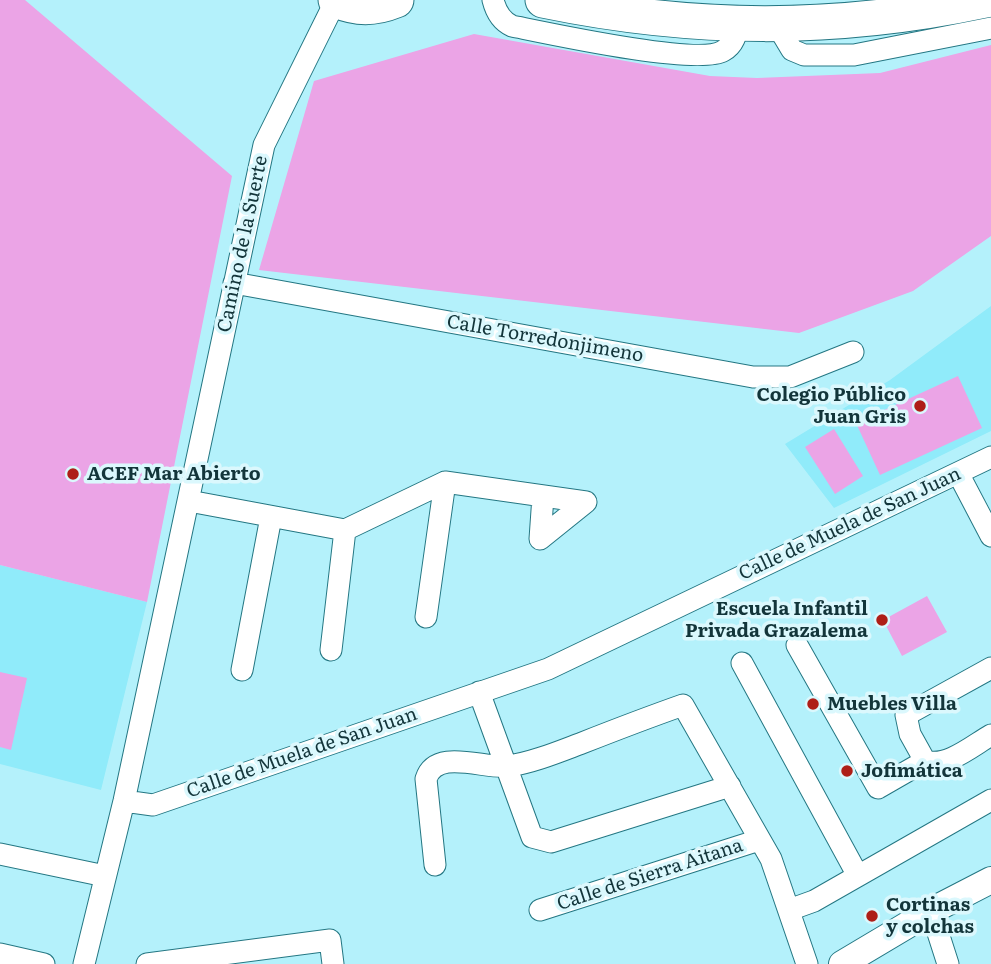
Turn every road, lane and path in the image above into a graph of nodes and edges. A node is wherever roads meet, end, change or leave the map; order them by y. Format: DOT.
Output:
graph roads {
  1 [pos="336,0"];
  2 [pos="396,0"];
  3 [pos="493,0"];
  4 [pos="542,0"];
  5 [pos="986,0"];
  6 [pos="738,24"];
  7 [pos="777,25"];
  8 [pos="991,28"];
  9 [pos="234,283"];
  10 [pos="853,352"];
  11 [pos="991,457"];
  12 [pos="958,473"];
  13 [pos="445,482"];
  14 [pos="543,496"];
  15 [pos="189,501"];
  16 [pos="271,517"];
  17 [pos="345,530"];
  18 [pos="991,536"];
  19 [pos="426,617"];
  20 [pos="797,645"];
  21 [pos="331,650"];
  22 [pos="742,663"];
  23 [pos="991,667"];
  24 [pos="242,670"];
  25 [pos="479,692"];
  26 [pos="991,735"];
  27 [pos="929,762"];
  28 [pos="508,766"];
  29 [pos="730,786"];
  30 [pos="991,800"];
  31 [pos="124,801"];
  32 [pos="759,839"];
  33 [pos="0,854"];
  34 [pos="435,865"];
  35 [pos="858,874"];
  36 [pos="105,876"];
  37 [pos="991,880"];
  38 [pos="540,910"];
  39 [pos="789,910"];
  40 [pos="932,911"];
  41 [pos="0,954"];
  42 [pos="851,962"];
  43 [pos="44,964"];
  44 [pos="84,964"];
  45 [pos="147,964"];
  46 [pos="333,964"];
  47 [pos="807,964"];
  48 [pos="948,964"];
  1 -- 2 [label="main road"];
  1 -- 9 [label="street, Camino de la Suerte"];
  3 -- 6 [label="street"];
  4 -- 6 [label="main road"];
  5 -- 7 [label="main road"];
  6 -- 7 [label="main road"];
  7 -- 8 [label="street"];
  9 -- 10 [label="street, Calle Torredonjimeno"];
  9 -- 15 [label="street, Camino de la Suerte"];
  11 -- 12 [label="street, Calle de Muela de San Juan"];
  12 -- 18 [label="street"];
  12 -- 25 [label="street, Calle de Muela de San Juan"];
  13 -- 14 [label="street"];
  13 -- 17 [label="street"];
  13 -- 19 [label="street"];
  15 -- 16 [label="street"];
  15 -- 31 [label="street, Camino de la Suerte"];
  16 -- 17 [label="street"];
  16 -- 24 [label="street"];
  17 -- 21 [label="street"];
  20 -- 27 [label="street"];
  22 -- 35 [label="street"];
  23 -- 27 [label="street"];
  25 -- 28 [label="street"];
  25 -- 31 [label="street, Calle de Muela de San Juan"];
  26 -- 27 [label="street"];
  28 -- 29 [label="street"];
  28 -- 29 [label="street"];
  28 -- 34 [label="street"];
  29 -- 32 [label="street"];
  30 -- 35 [label="street"];
  31 -- 36 [label="street, Camino de la Suerte"];
  32 -- 38 [label="street, Calle de Sierra Aitana"];
  32 -- 39 [label="street"];
  33 -- 36 [label="street"];
  35 -- 39 [label="street"];
  36 -- 44 [label="street, Camino de la Suerte"];
  37 -- 40 [label="street"];
  39 -- 47 [label="street"];
  40 -- 42 [label="street"];
  40 -- 48 [label="street"];
  41 -- 43 [label="street"];
  45 -- 46 [label="street"];
}
